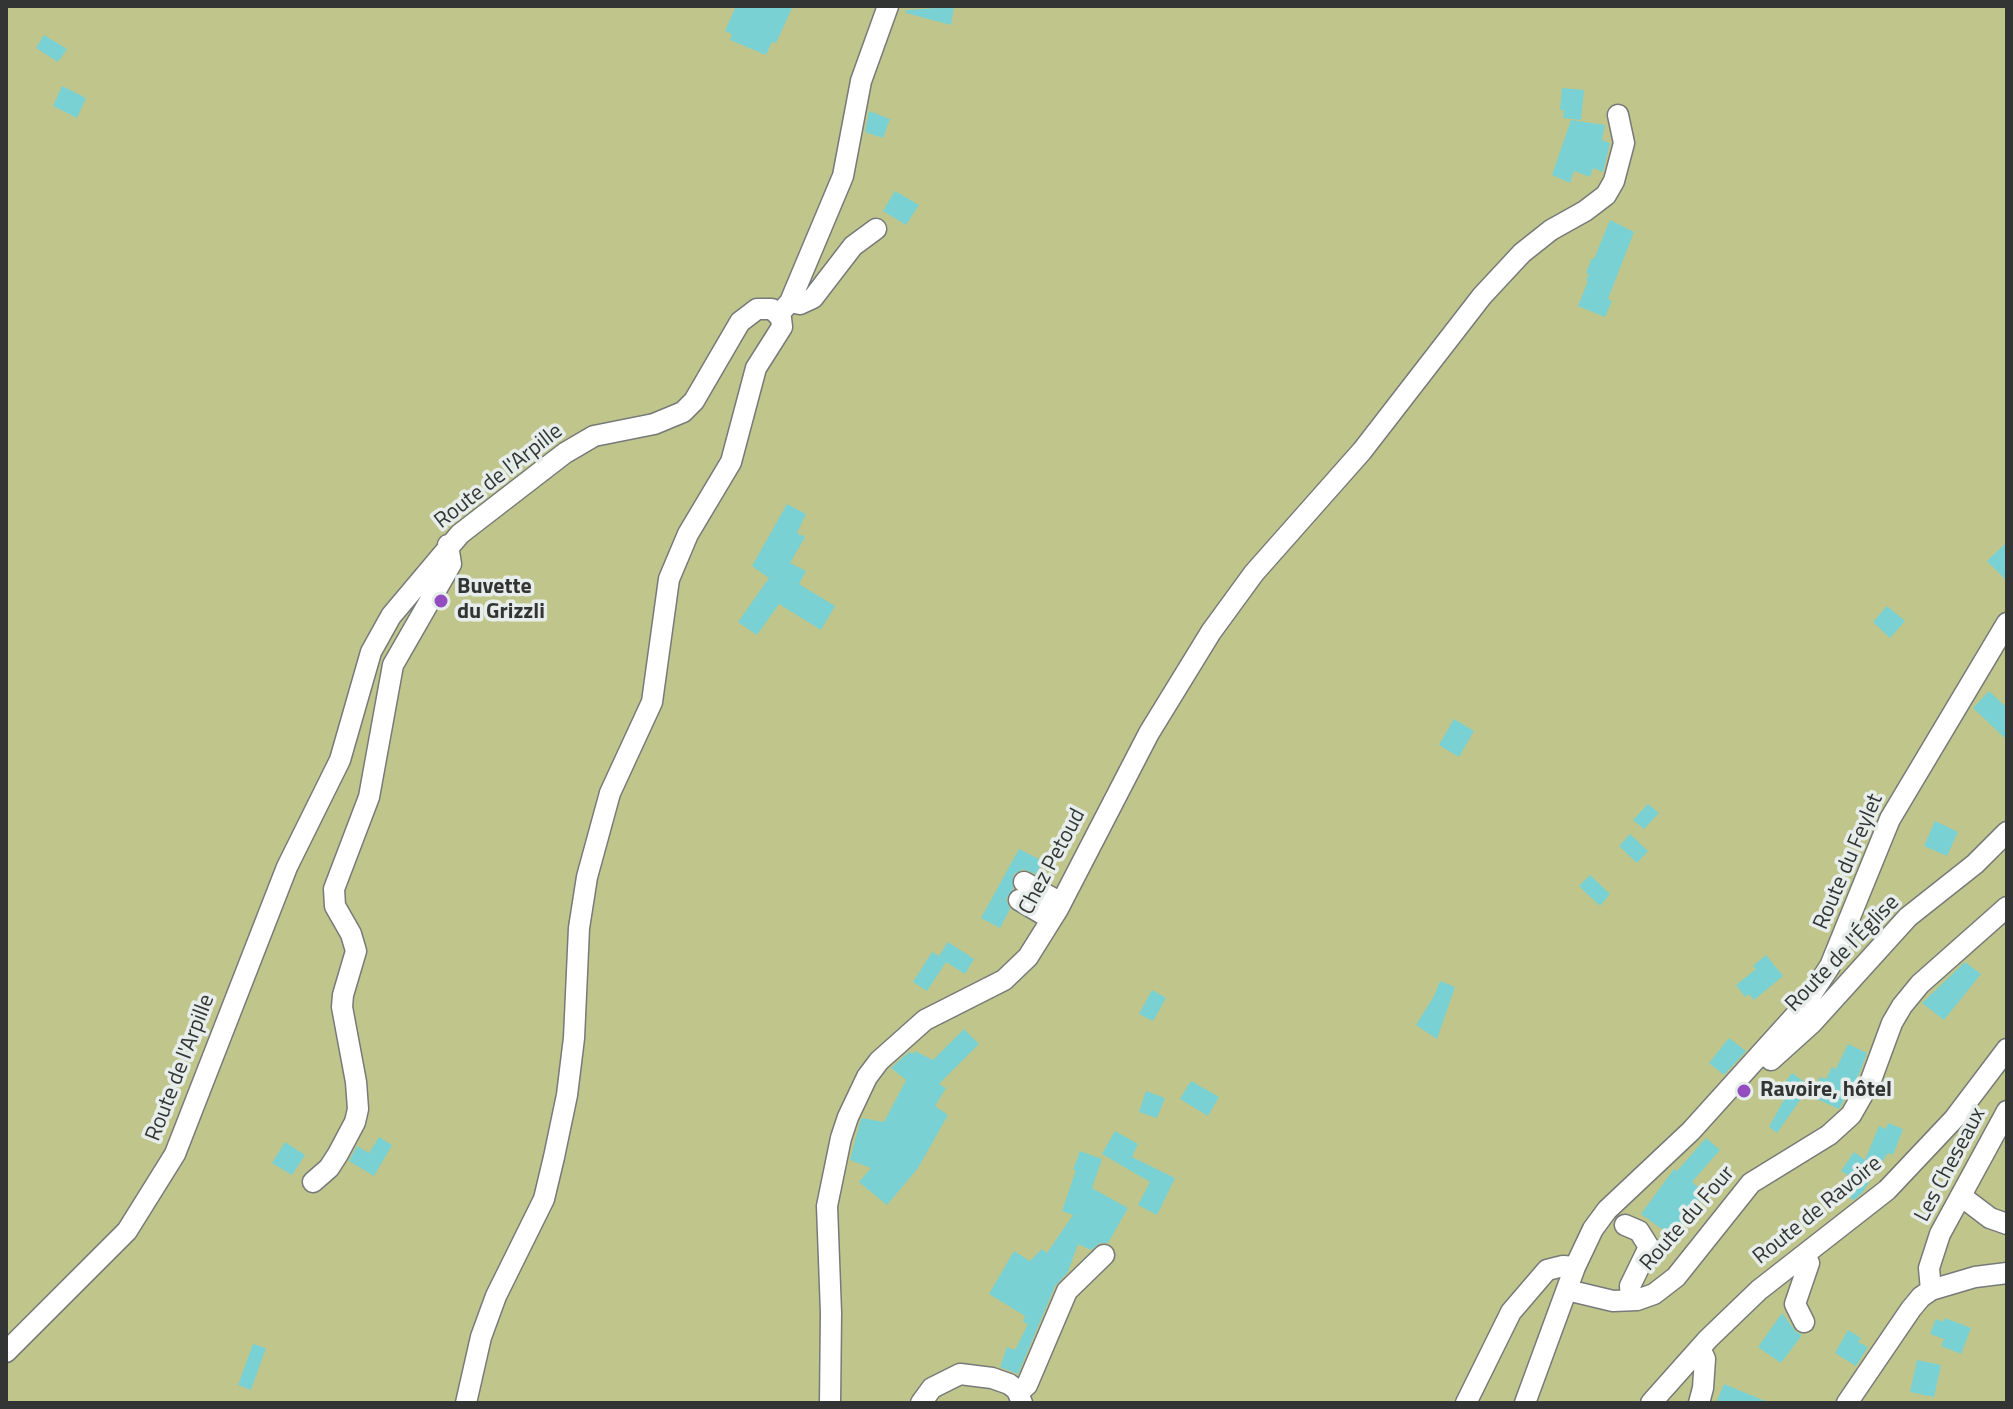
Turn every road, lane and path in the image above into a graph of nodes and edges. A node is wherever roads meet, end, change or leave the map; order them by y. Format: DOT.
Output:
graph roads {
  1 [pos="888,6"];
  2 [pos="1618,115"];
  3 [pos="876,229"];
  4 [pos="784,308"];
  5 [pos="448,545"];
  6 [pos="2007,623"];
  7 [pos="2007,832"];
  8 [pos="1022,891"];
  9 [pos="2007,907"];
  10 [pos="1056,911"];
  11 [pos="2007,1049"];
  12 [pos="1746,1068"];
  13 [pos="2007,1111"];
  14 [pos="313,1182"];
  15 [pos="1961,1196"];
  16 [pos="2007,1224"];
  17 [pos="1625,1225"];
  18 [pos="1104,1255"];
  19 [pos="1805,1255"];
  20 [pos="1575,1267"];
  21 [pos="2007,1273"];
  22 [pos="1567,1290"];
  23 [pos="1931,1290"];
  24 [pos="1631,1300"];
  25 [pos="1804,1322"];
  26 [pos="1700,1348"];
  27 [pos="6,1352"];
  28 [pos="1472,1397"];
  29 [pos="1020,1398"];
  30 [pos="466,1403"];
  31 [pos="830,1403"];
  32 [pos="921,1403"];
  33 [pos="1525,1403"];
  34 [pos="1651,1403"];
  35 [pos="1699,1403"];
  36 [pos="1847,1403"];
  1 -- 4 [label="street"];
  2 -- 10 [label="street, Chez Petoud"];
  3 -- 4 [label="street, Route de l'Arpille"];
  4 -- 5 [label="street, Route de l'Arpille"];
  4 -- 30 [label="street"];
  5 -- 14 [label="street"];
  5 -- 27 [label="street, Route de l'Arpille"];
  6 -- 12 [label="street, Route du Feylet"];
  7 -- 12 [label="street, Route de l'Église"];
  8 -- 10 [label="street"];
  9 -- 24 [label="street, Route du Four"];
  10 -- 31 [label="street, Chez Petoud"];
  11 -- 19 [label="street, Route de Ravoire"];
  12 -- 20 [label="street"];
  13 -- 15 [label="street, Les Cheseaux"];
  15 -- 16 [label="street"];
  15 -- 23 [label="street, Les Cheseaux"];
  17 -- 24 [label="street"];
  18 -- 29 [label="street"];
  19 -- 25 [label="street"];
  19 -- 26 [label="street, Route de Ravoire"];
  20 -- 22 [label="street"];
  20 -- 28 [label="street"];
  21 -- 23 [label="street"];
  22 -- 24 [label="street, Route du Four"];
  22 -- 33 [label="street"];
  23 -- 36 [label="street"];
  26 -- 34 [label="street, Route de Ravoire"];
  26 -- 35 [label="street"];
  29 -- 32 [label="street"];
}
